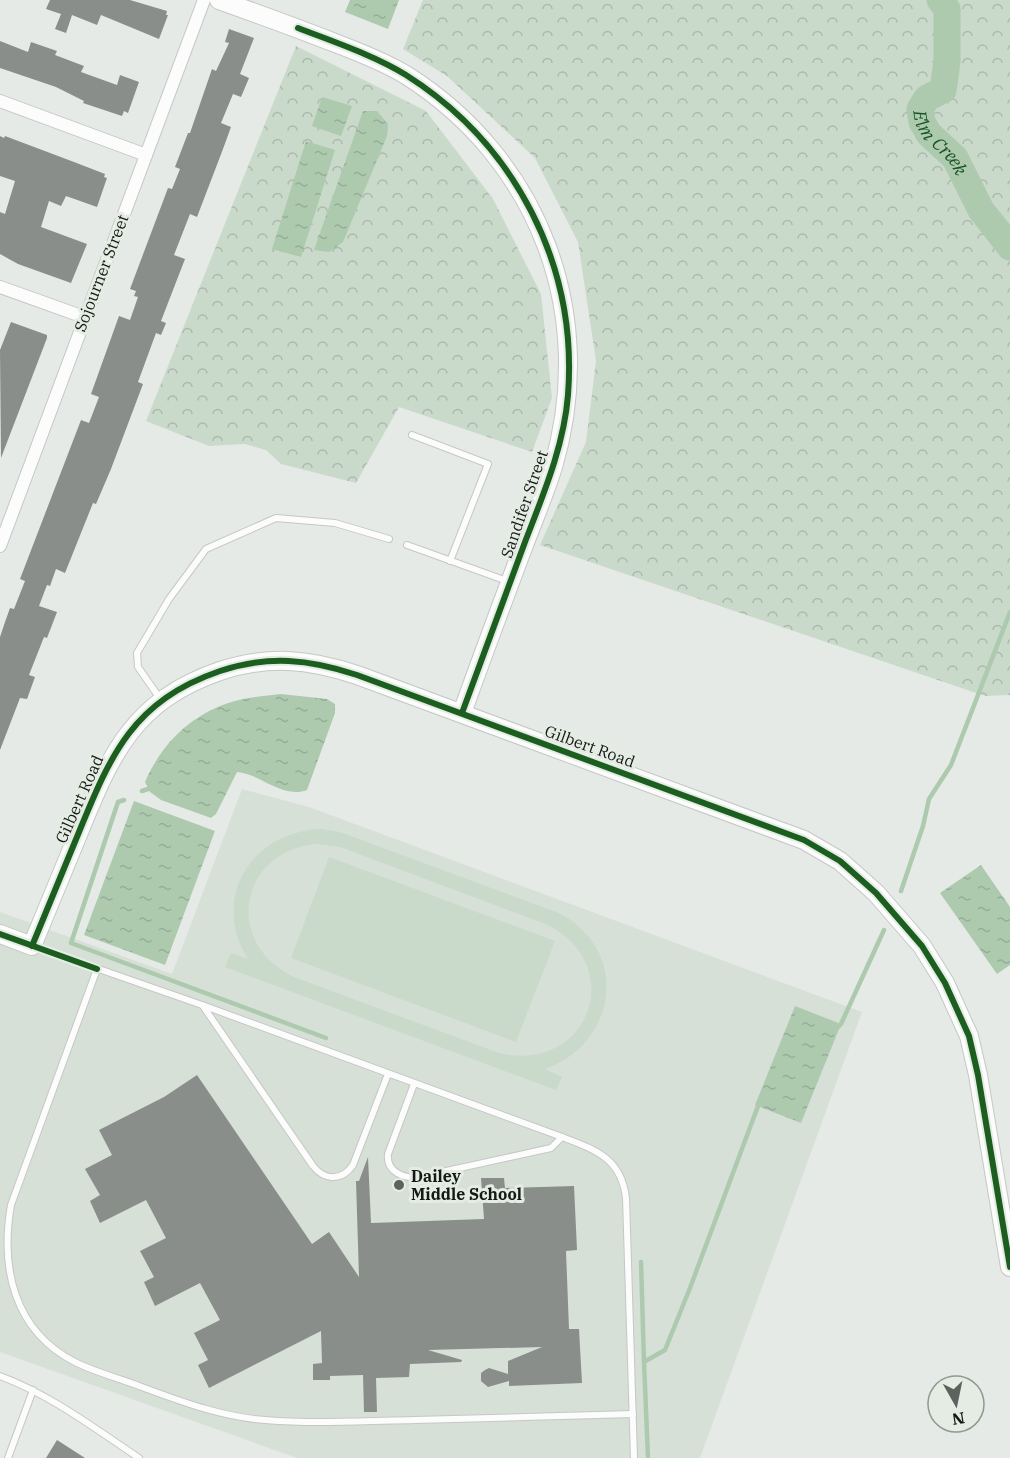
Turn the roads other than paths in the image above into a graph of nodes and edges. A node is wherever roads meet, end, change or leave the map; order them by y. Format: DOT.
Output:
graph roads {
  1 [pos="204,0"];
  2 [pos="219,0"];
  3 [pos="0,101"];
  4 [pos="146,155"];
  5 [pos="0,287"];
  6 [pos="84,317"];
  7 [pos="412,435"];
  8 [pos="389,539"];
  9 [pos="407,545"];
  10 [pos="0,546"];
  11 [pos="450,561"];
  12 [pos="510,582"];
  13 [pos="161,700"];
  14 [pos="462,713"];
  15 [pos="0,934"];
  16 [pos="32,946"];
  17 [pos="97,969"];
  18 [pos="202,1005"];
  19 [pos="388,1074"];
  20 [pos="414,1084"];
  21 [pos="562,1137"];
  22 [pos="1010,1266"];
  23 [pos="0,1376"];
  24 [pos="33,1390"];
  25 [pos="633,1414"];
  26 [pos="8,1458"];
  27 [pos="139,1458"];
  28 [pos="634,1458"];
  1 -- 4 [label="street, Sojourner Street"];
  2 -- 12 [label="street, Sandifer Street"];
  3 -- 4 [label="street"];
  4 -- 6 [label="street, Sojourner Street"];
  5 -- 6 [label="street"];
  6 -- 10 [label="street, Sojourner Street"];
  7 -- 11 [label="lane"];
  8 -- 13 [label="lane"];
  9 -- 11 [label="lane"];
  11 -- 12 [label="lane"];
  12 -- 14 [label="street, Sandifer Street"];
  13 -- 14 [label="street, Gilbert Road"];
  13 -- 16 [label="street, Gilbert Road"];
  14 -- 22 [label="street, Gilbert Road"];
  15 -- 16 [label="street"];
  16 -- 17 [label="lane"];
  17 -- 18 [label="lane"];
  17 -- 25 [label="lane"];
  18 -- 19 [label="lane"];
  18 -- 19 [label="lane"];
  19 -- 20 [label="lane"];
  20 -- 21 [label="lane"];
  20 -- 21 [label="lane"];
  21 -- 25 [label="lane"];
  23 -- 24 [label="lane"];
  24 -- 26 [label="lane"];
  24 -- 27 [label="lane"];
  25 -- 28 [label="lane"];
}
